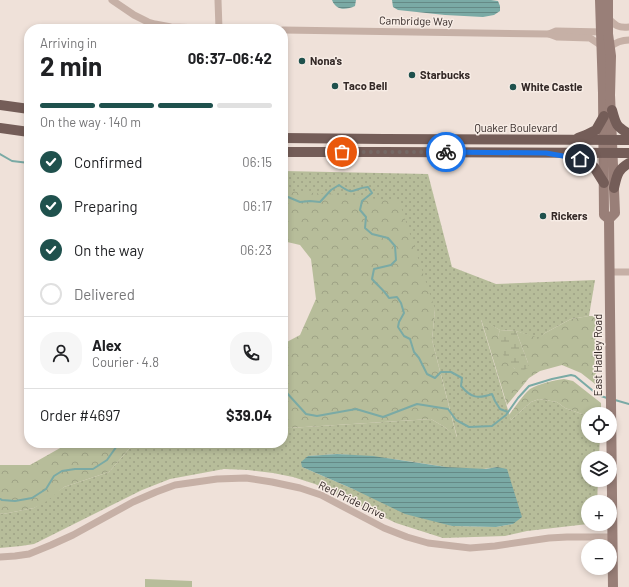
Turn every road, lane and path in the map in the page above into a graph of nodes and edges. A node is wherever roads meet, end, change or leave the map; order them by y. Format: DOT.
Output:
graph roads {
  1 [pos="112,0"];
  2 [pos="218,0"];
  3 [pos="600,0"];
  4 [pos="608,0"];
  5 [pos="608,18"];
  6 [pos="155,24"];
  7 [pos="218,24"];
  8 [pos="629,28"];
  9 [pos="288,30"];
  10 [pos="604,32"];
  11 [pos="549,34"];
  12 [pos="629,40"];
  13 [pos="606,46"];
  14 [pos="0,104"];
  15 [pos="24,108"];
  16 [pos="608,113"];
  17 [pos="0,128"];
  18 [pos="24,131"];
  19 [pos="629,134"];
  20 [pos="288,138"];
  21 [pos="573,140"];
  22 [pos="608,140"];
  23 [pos="629,140"];
  24 [pos="288,152"];
  25 [pos="546,153"];
  26 [pos="608,153"];
  27 [pos="629,153"];
  28 [pos="629,164"];
  29 [pos="604,183"];
  30 [pos="614,188"];
  31 [pos="609,219"];
  32 [pos="610,272"];
  33 [pos="629,272"];
  34 [pos="612,537"];
  35 [pos="0,557"];
  36 [pos="613,587"];
  1 -- 6 [label="street"];
  2 -- 7 [label="street"];
  3 -- 10 [label="street, East Hadley Road"];
  4 -- 5 [label="street, East Hadley Road"];
  5 -- 8 [label="street"];
  5 -- 10 [label="street, East Hadley Road"];
  9 -- 11 [label="street, Cambridge Way"];
  10 -- 11 [label="street, Cambridge Way"];
  10 -- 13 [label="street, East Hadley Road"];
  11 -- 13 [label="street, Cambridge Way"];
  12 -- 13 [label="street"];
  13 -- 16 [label="street, East Hadley Road"];
  14 -- 15 [label="main road"];
  16 -- 19 [label="main road"];
  16 -- 21 [label="main road"];
  16 -- 22 [label="street, East Hadley Road"];
  17 -- 18 [label="main road"];
  20 -- 21 [label="main road, Quaker Boulevard"];
  21 -- 22 [label="main road, Quaker Boulevard"];
  22 -- 23 [label="main road, Quaker Boulevard"];
  22 -- 26 [label="street, East Hadley Road"];
  24 -- 25 [label="main road"];
  25 -- 26 [label="main road"];
  25 -- 29 [label="main road"];
  26 -- 27 [label="main road"];
  26 -- 29 [label="street, East Hadley Road"];
  26 -- 30 [label="street, East Hadley Road"];
  28 -- 30 [label="main road"];
  29 -- 31 [label="street, East Hadley Road"];
  30 -- 31 [label="street, East Hadley Road"];
  31 -- 32 [label="street, East Hadley Road"];
  32 -- 33 [label="street"];
  32 -- 34 [label="street, East Hadley Road"];
  34 -- 35 [label="street, Red Pride Drive"];
  34 -- 36 [label="street, East Hadley Road"];
}
